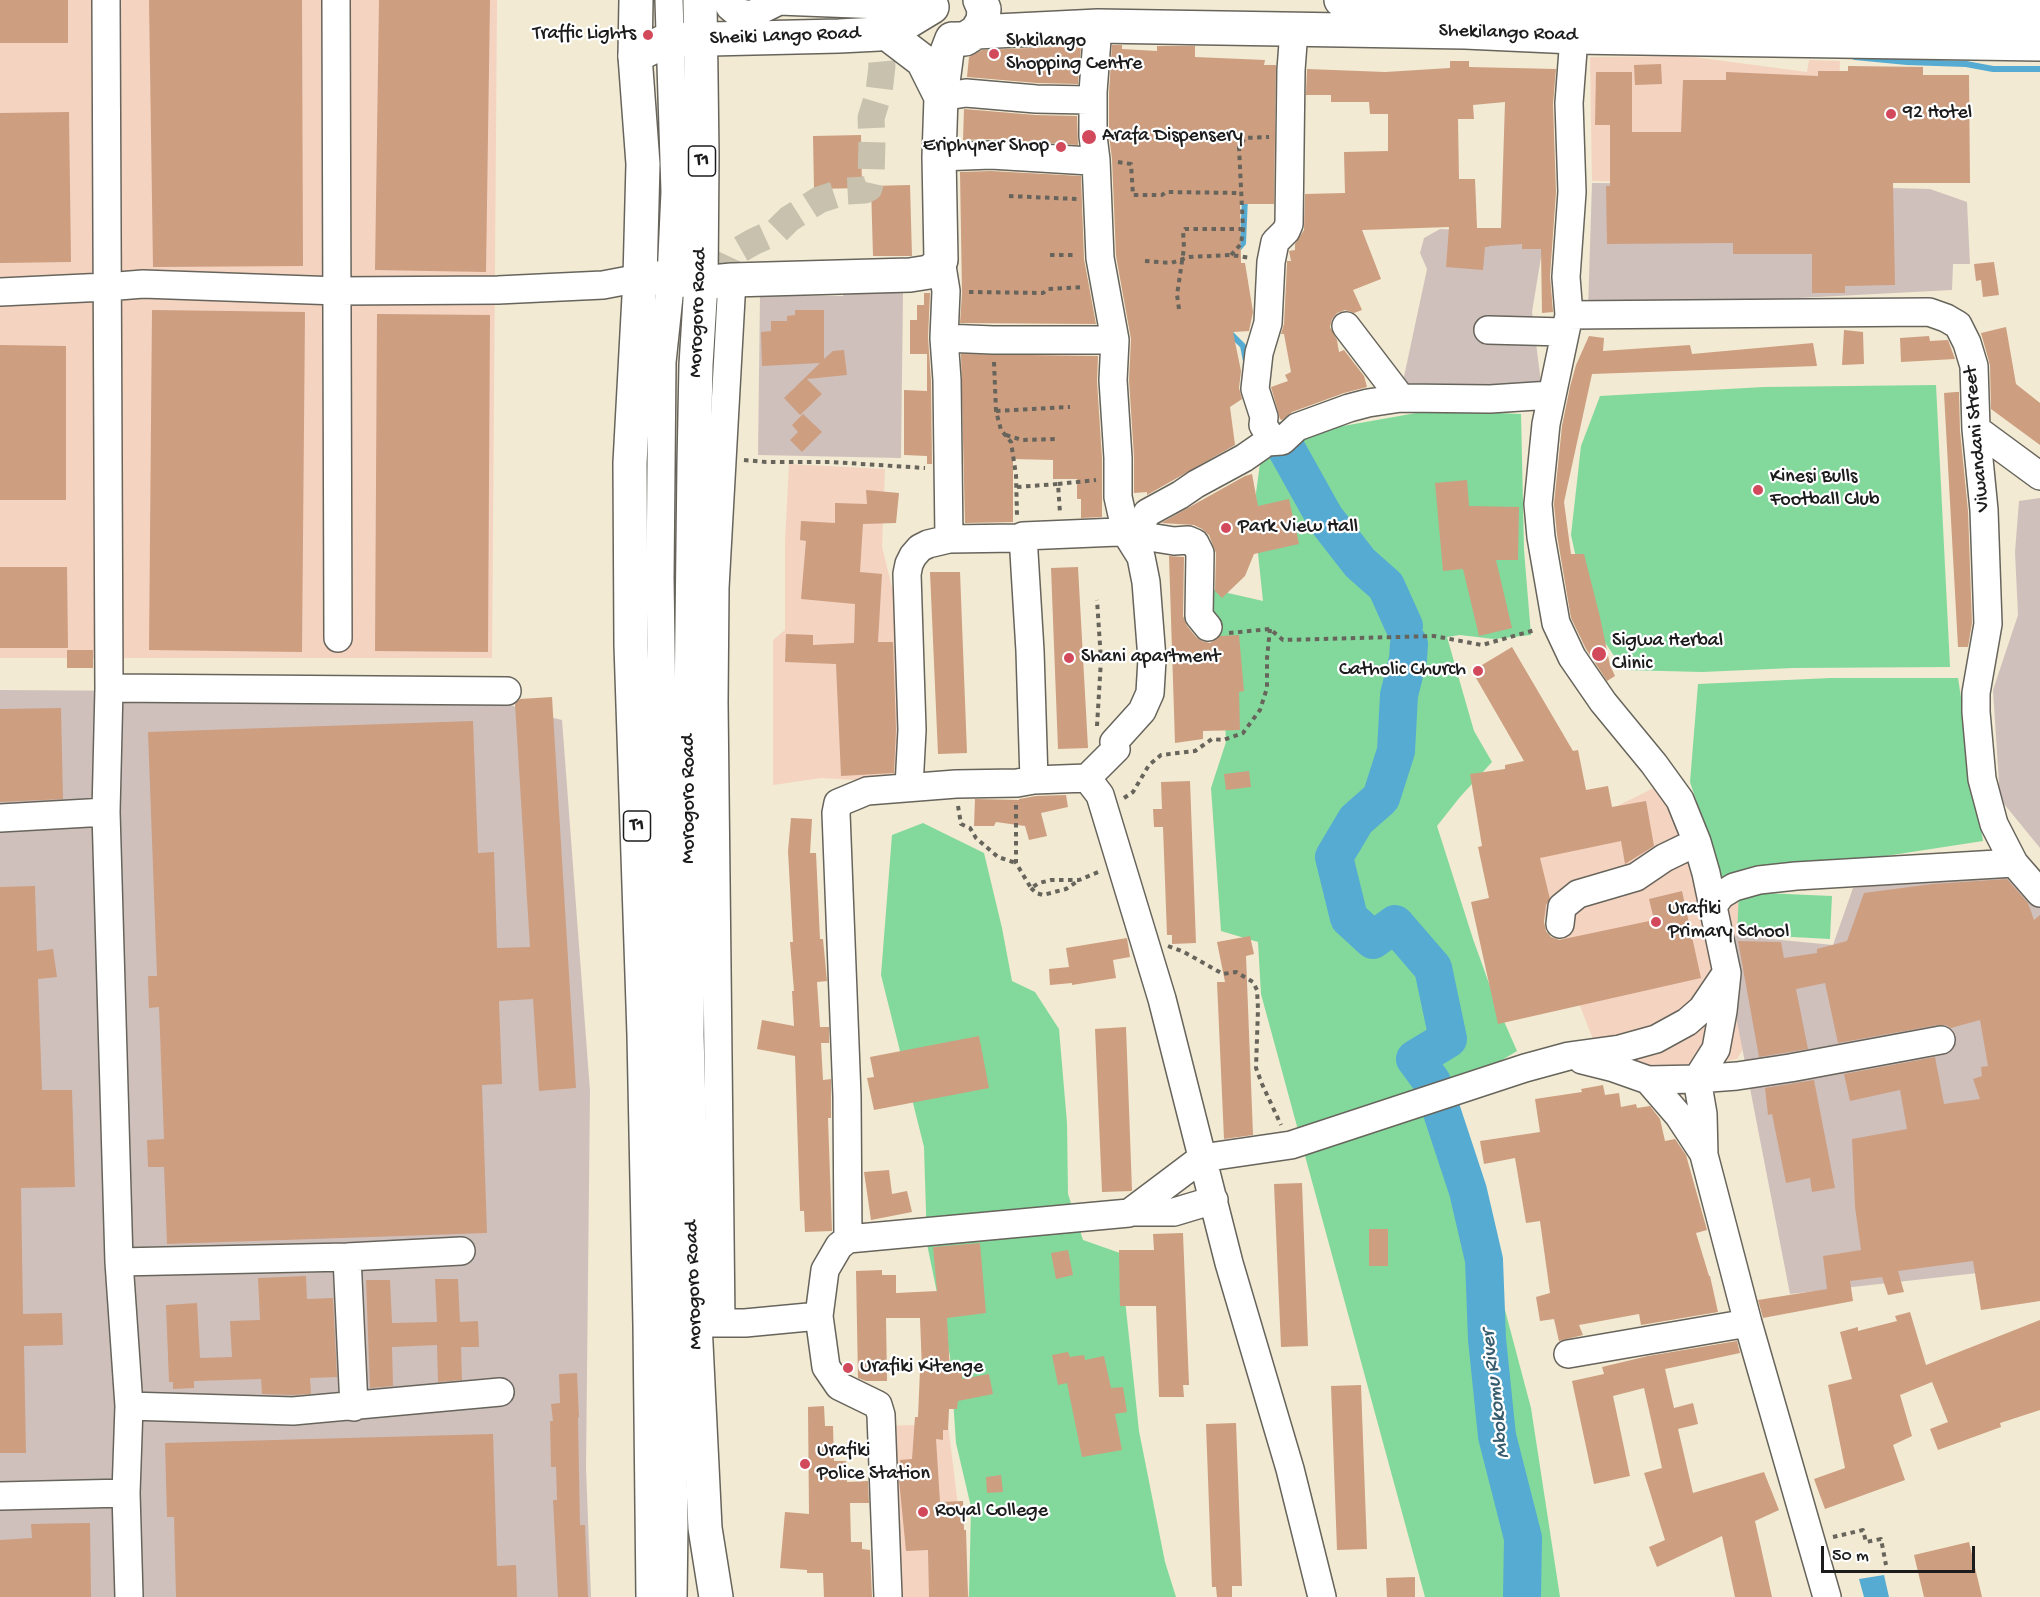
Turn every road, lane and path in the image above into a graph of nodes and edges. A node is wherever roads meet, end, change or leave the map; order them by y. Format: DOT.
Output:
graph roads {
  1 [pos="106,0"];
  2 [pos="336,0"];
  3 [pos="636,0"];
  4 [pos="669,0"];
  5 [pos="686,0"];
  6 [pos="700,0"];
  7 [pos="726,0"];
  8 [pos="980,0"];
  9 [pos="1341,0"];
  10 [pos="933,3"];
  11 [pos="1474,3"];
  12 [pos="1719,6"];
  13 [pos="1955,7"];
  14 [pos="1580,16"];
  15 [pos="2040,16"];
  16 [pos="1093,26"];
  17 [pos="1294,30"];
  18 [pos="885,32"];
  19 [pos="964,36"];
  20 [pos="685,40"];
  21 [pos="2040,44"];
  22 [pos="635,56"];
  23 [pos="941,97"];
  24 [pos="1088,100"];
  25 [pos="1291,137"];
  26 [pos="939,157"];
  27 [pos="1093,161"];
  28 [pos="1240,193"];
  29 [pos="1009,196"];
  30 [pos="1095,199"];
  31 [pos="1243,229"];
  32 [pos="1232,255"];
  33 [pos="1145,261"];
  34 [pos="1181,261"];
  35 [pos="1271,262"];
  36 [pos="944,276"];
  37 [pos="686,280"];
  38 [pos="1103,286"];
  39 [pos="106,287"];
  40 [pos="338,291"];
  41 [pos="0,292"];
  42 [pos="1179,309"];
  43 [pos="1566,324"];
  44 [pos="1346,326"];
  45 [pos="1488,330"];
  46 [pos="944,338"];
  47 [pos="993,340"];
  48 [pos="1115,340"];
  49 [pos="1551,395"];
  50 [pos="1401,399"];
  51 [pos="1070,407"];
  52 [pos="996,411"];
  53 [pos="1976,429"];
  54 [pos="1005,434"];
  55 [pos="1055,439"];
  56 [pos="1267,442"];
  57 [pos="722,457"];
  58 [pos="947,470"];
  59 [pos="2040,476"];
  60 [pos="1118,479"];
  61 [pos="1058,484"];
  62 [pos="1017,487"];
  63 [pos="1061,534"];
  64 [pos="1131,534"];
  65 [pos="1021,537"];
  66 [pos="948,539"];
  67 [pos="1097,600"];
  68 [pos="1556,623"];
  69 [pos="1208,627"];
  70 [pos="1270,629"];
  71 [pos="338,638"];
  72 [pos="702,680"];
  73 [pos="109,688"];
  74 [pos="507,692"];
  75 [pos="1116,749"];
  76 [pos="1025,782"];
  77 [pos="956,784"];
  78 [pos="909,787"];
  79 [pos="1094,787"];
  80 [pos="106,812"];
  81 [pos="0,818"];
  82 [pos="1696,842"];
  83 [pos="1121,862"];
  84 [pos="1016,863"];
  85 [pos="2014,863"];
  86 [pos="1079,880"];
  87 [pos="1031,888"];
  88 [pos="2040,893"];
  89 [pos="1713,906"];
  90 [pos="1560,924"];
  91 [pos="1141,933"];
  92 [pos="1727,973"];
  93 [pos="1941,1040"];
  94 [pos="1569,1056"];
  95 [pos="1697,1079"];
  96 [pos="1648,1080"];
  97 [pos="1291,1145"];
  98 [pos="1704,1155"];
  99 [pos="1202,1158"];
  100 [pos="1214,1200"];
  101 [pos="1131,1212"];
  102 [pos="848,1239"];
  103 [pos="461,1251"];
  104 [pos="347,1257"];
  105 [pos="119,1262"];
  106 [pos="819,1316"];
  107 [pos="708,1323"];
  108 [pos="1748,1323"];
  109 [pos="1568,1354"];
  110 [pos="500,1392"];
  111 [pos="129,1406"];
  112 [pos="354,1407"];
  113 [pos="126,1493"];
  114 [pos="0,1496"];
  115 [pos="1812,1542"];
  116 [pos="1886,1565"];
  117 [pos="129,1597"];
  118 [pos="653,1597"];
  119 [pos="673,1597"];
  120 [pos="692,1597"];
  121 [pos="716,1597"];
  122 [pos="888,1597"];
  123 [pos="1322,1597"];
  124 [pos="1827,1597"];
  1 -- 39 [label="street"];
  2 -- 40 [label="street"];
  3 -- 22 [label="main road, Morogoro Road / T1"];
  4 -- 20 [label="street, Morogoro Road"];
  5 -- 20 [label="street, Morogoro Road"];
  6 -- 20 [label="main road, Morogoro Road / T1"];
  7 -- 10 [label="street"];
  8 -- 19 [label="main road"];
  9 -- 11 [label="main road, Shekilango Road"];
  10 -- 18 [label="main road, Sheiki Lango Road"];
  10 -- 19 [label="main road"];
  11 -- 14 [label="main road, Shekilango Road"];
  12 -- 13 [label="main road, Shekilango Road"];
  12 -- 14 [label="main road, Shekilango Road"];
  13 -- 15 [label="main road, Shekilango Road"];
  14 -- 17 [label="main road, Shekilango Road"];
  14 -- 21 [label="main road, Shekilango Road"];
  14 -- 43 [label="street"];
  16 -- 17 [label="main road, Shekilango Road"];
  16 -- 19 [label="main road, Shekilango Road"];
  16 -- 24 [label="street"];
  16 -- 27 [label="street"];
  17 -- 25 [label="street"];
  18 -- 20 [label="main road, Sheiki Lango Road"];
  18 -- 23 [label="main road"];
  19 -- 23 [label="main road"];
  20 -- 22 [label="main road, Sheiki Lango Road"];
  20 -- 37 [label="main road, Morogoro Road / T1"];
  22 -- 37 [label="main road, Morogoro Road / T1"];
  23 -- 24 [label="street"];
  23 -- 26 [label="main road"];
  24 -- 27 [label="street"];
  25 -- 28 [label="path"];
  25 -- 35 [label="street"];
  26 -- 27 [label="street"];
  26 -- 36 [label="main road"];
  27 -- 28 [label="path"];
  27 -- 30 [label="street"];
  27 -- 38 [label="street"];
  28 -- 31 [label="path"];
  29 -- 30 [label="path"];
  30 -- 38 [label="street"];
  31 -- 32 [label="path"];
  31 -- 34 [label="path"];
  32 -- 34 [label="path"];
  32 -- 35 [label="path"];
  33 -- 34 [label="path"];
  34 -- 42 [label="path"];
  35 -- 56 [label="street"];
  36 -- 37 [label="main road"];
  36 -- 38 [label="path"];
  36 -- 46 [label="street"];
  37 -- 40 [label="street"];
  37 -- 57 [label="street"];
  37 -- 72 [label="main road, Morogoro Road / T1"];
  37 -- 118 [label="main road, Morogoro Road / T1"];
  37 -- 119 [label="street, Morogoro Road"];
  37 -- 120 [label="street, Morogoro Road"];
  38 -- 48 [label="street"];
  39 -- 40 [label="street"];
  39 -- 41 [label="street"];
  39 -- 73 [label="street"];
  40 -- 71 [label="street"];
  43 -- 45 [label="street, Viwandani Street"];
  43 -- 49 [label="street"];
  43 -- 53 [label="street, Viwandani Street"];
  44 -- 50 [label="street"];
  46 -- 47 [label="street"];
  46 -- 58 [label="street"];
  47 -- 48 [label="street"];
  47 -- 52 [label="path"];
  48 -- 60 [label="street"];
  49 -- 50 [label="street"];
  49 -- 68 [label="street"];
  50 -- 56 [label="street"];
  51 -- 52 [label="path"];
  52 -- 54 [label="path"];
  53 -- 59 [label="street"];
  53 -- 85 [label="street, Viwandani Street"];
  54 -- 55 [label="path"];
  54 -- 62 [label="path"];
  56 -- 64 [label="street"];
  57 -- 58 [label="path"];
  57 -- 72 [label="street"];
  58 -- 66 [label="street"];
  60 -- 61 [label="path"];
  60 -- 64 [label="street"];
  61 -- 62 [label="path"];
  61 -- 63 [label="path"];
  62 -- 65 [label="path"];
  63 -- 64 [label="street"];
  63 -- 65 [label="street"];
  64 -- 69 [label="street"];
  64 -- 75 [label="street"];
  65 -- 66 [label="street"];
  65 -- 76 [label="street"];
  66 -- 78 [label="street"];
  67 -- 75 [label="path"];
  68 -- 70 [label="path"];
  68 -- 82 [label="street"];
  69 -- 70 [label="path"];
  70 -- 79 [label="path"];
  72 -- 107 [label="main road, Morogoro Road / T1"];
  73 -- 74 [label="street"];
  73 -- 80 [label="street"];
  75 -- 79 [label="street"];
  76 -- 77 [label="street"];
  76 -- 79 [label="street"];
  76 -- 84 [label="path"];
  77 -- 78 [label="street"];
  77 -- 84 [label="path"];
  78 -- 102 [label="street"];
  79 -- 83 [label="street"];
  80 -- 81 [label="street"];
  80 -- 105 [label="street"];
  82 -- 89 [label="street"];
  82 -- 90 [label="street"];
  83 -- 86 [label="path"];
  83 -- 91 [label="street"];
  84 -- 87 [label="path"];
  85 -- 88 [label="street, Viwandani Street"];
  85 -- 89 [label="street"];
  86 -- 87 [label="path"];
  86 -- 87 [label="path"];
  89 -- 92 [label="street"];
  91 -- 97 [label="path"];
  91 -- 99 [label="street"];
  92 -- 94 [label="street"];
  92 -- 95 [label="street"];
  93 -- 95 [label="street"];
  94 -- 96 [label="street"];
  94 -- 97 [label="street"];
  95 -- 96 [label="street"];
  95 -- 98 [label="street"];
  96 -- 98 [label="street"];
  97 -- 99 [label="street"];
  98 -- 108 [label="street"];
  99 -- 100 [label="street"];
  99 -- 101 [label="street"];
  100 -- 101 [label="street"];
  100 -- 123 [label="street"];
  101 -- 102 [label="street"];
  102 -- 106 [label="street"];
  103 -- 104 [label="street"];
  104 -- 105 [label="street"];
  104 -- 112 [label="street"];
  105 -- 111 [label="street"];
  106 -- 107 [label="street"];
  106 -- 122 [label="street"];
  107 -- 121 [label="main road, Morogoro Road / T1"];
  108 -- 109 [label="street"];
  108 -- 115 [label="street"];
  110 -- 112 [label="street"];
  111 -- 112 [label="street"];
  111 -- 113 [label="street"];
  113 -- 114 [label="street"];
  113 -- 117 [label="street"];
  115 -- 116 [label="path"];
  115 -- 124 [label="street"];
}
